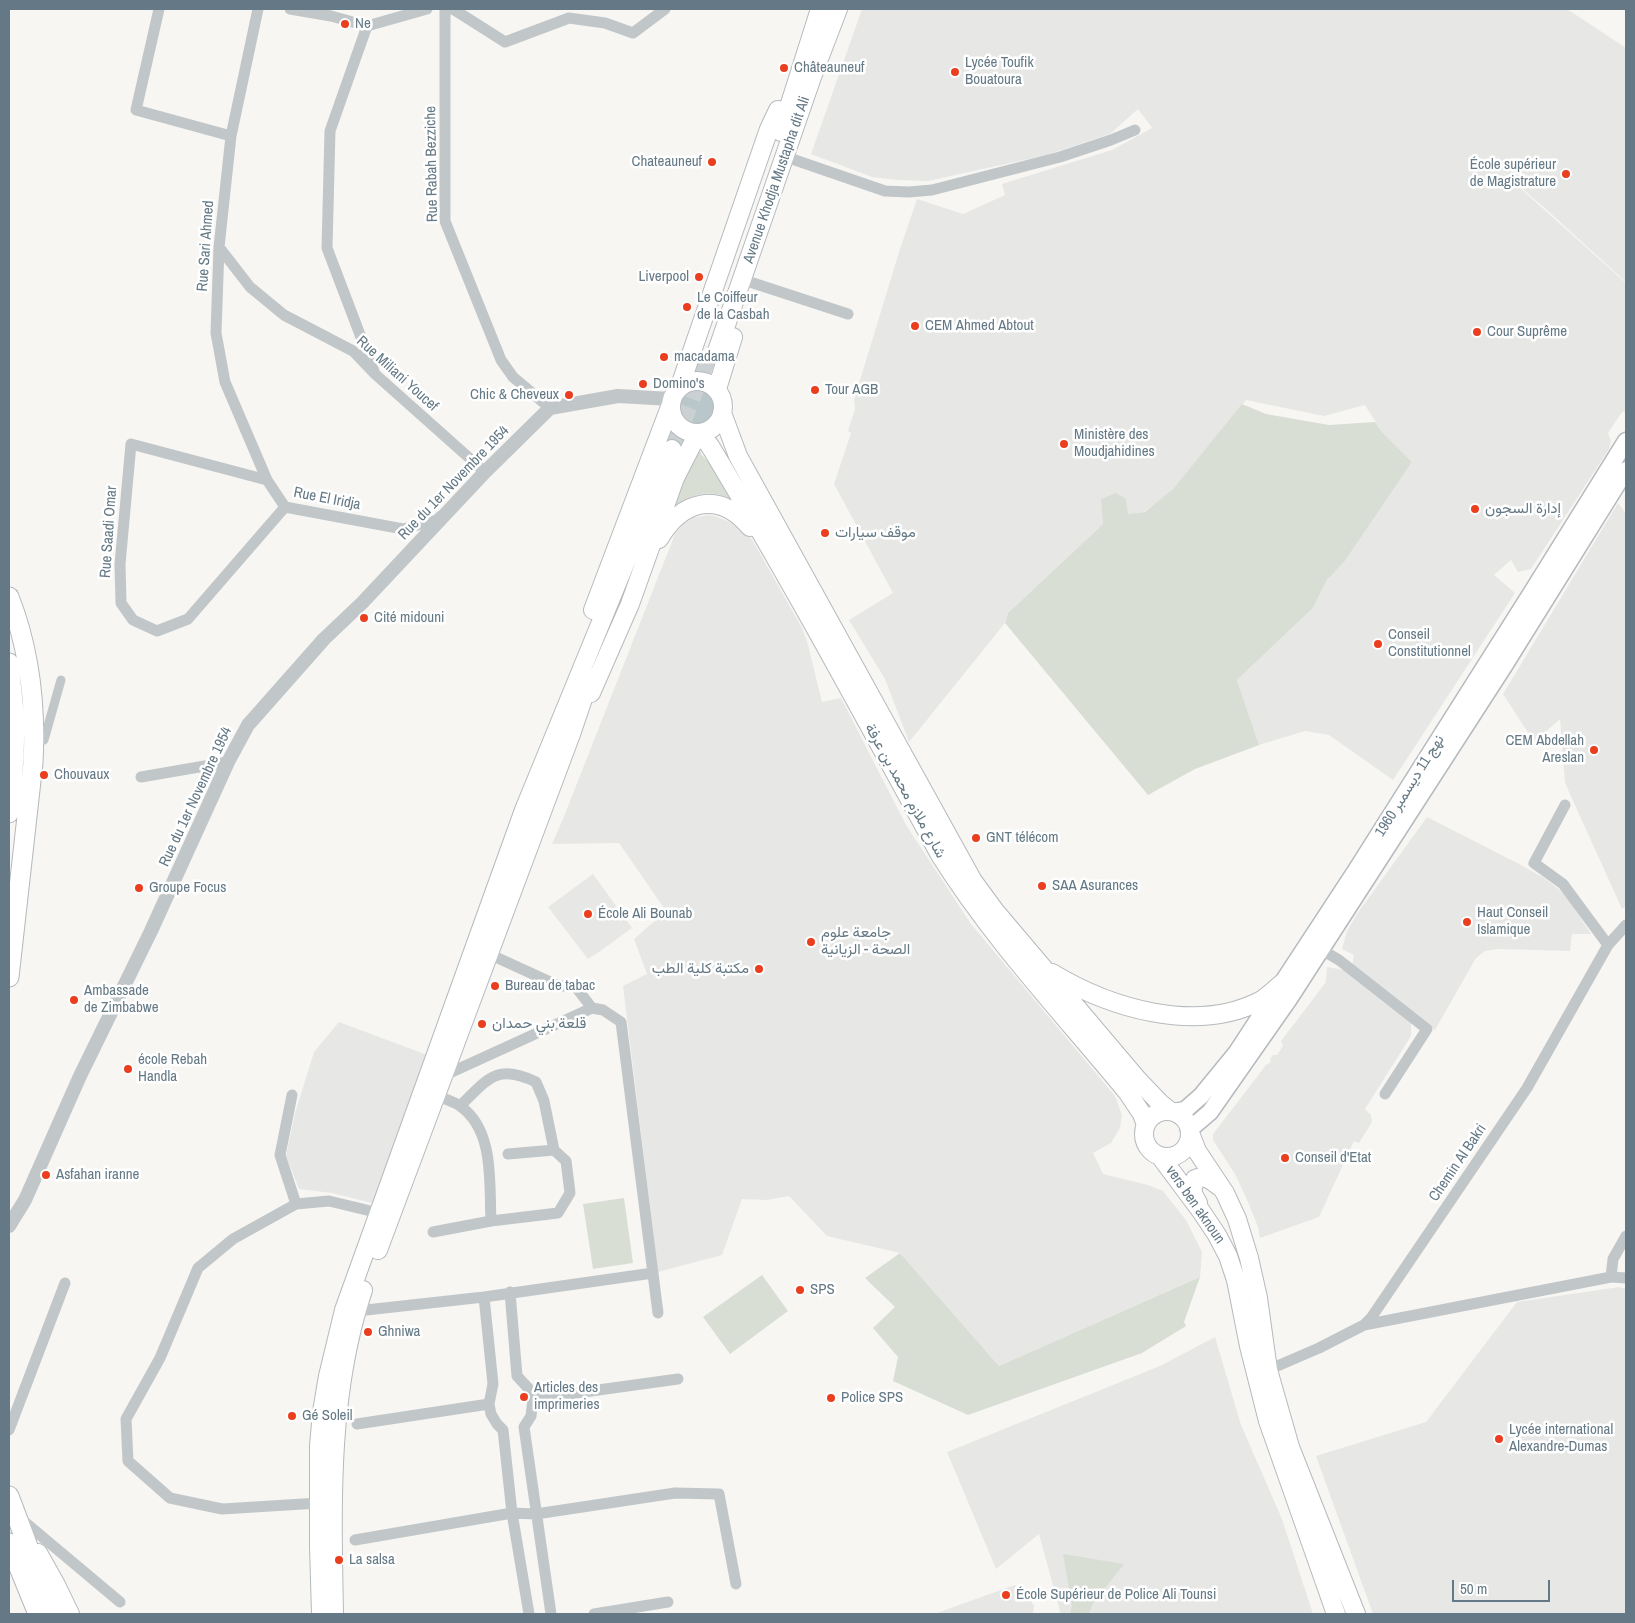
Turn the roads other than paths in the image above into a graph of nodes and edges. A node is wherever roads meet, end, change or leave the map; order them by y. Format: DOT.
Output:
graph roads {
  1 [pos="159,9"];
  2 [pos="258,9"];
  3 [pos="290,9"];
  4 [pos="427,9"];
  5 [pos="445,9"];
  6 [pos="453,9"];
  7 [pos="665,9"];
  8 [pos="820,9"];
  9 [pos="838,9"];
  10 [pos="331,13"];
  11 [pos="367,26"];
  12 [pos="823,51"];
  13 [pos="799,76"];
  14 [pos="1135,130"];
  15 [pos="231,136"];
  16 [pos="792,159"];
  17 [pos="219,247"];
  18 [pos="750,282"];
  19 [pos="848,314"];
  20 [pos="375,374"];
  21 [pos="717,389"];
  22 [pos="674,397"];
  23 [pos="550,408"];
  24 [pos="722,413"];
  25 [pos="698,434"];
  26 [pos="1626,441"];
  27 [pos="675,450"];
  28 [pos="1626,470"];
  29 [pos="485,472"];
  30 [pos="267,480"];
  31 [pos="465,495"];
  32 [pos="285,507"];
  33 [pos="770,550"];
  34 [pos="9,597"];
  35 [pos="630,604"];
  36 [pos="9,663"];
  37 [pos="61,680"];
  38 [pos="563,731"];
  39 [pos="44,740"];
  40 [pos="228,762"];
  41 [pos="141,777"];
  42 [pos="1565,804"];
  43 [pos="9,813"];
  44 [pos="1626,925"];
  45 [pos="1608,945"];
  46 [pos="1320,950"];
  47 [pos="489,954"];
  48 [pos="1040,965"];
  49 [pos="9,977"];
  50 [pos="1280,984"];
  51 [pos="592,1008"];
  52 [pos="443,1076"];
  53 [pos="1385,1094"];
  54 [pos="292,1095"];
  55 [pos="436,1095"];
  56 [pos="460,1106"];
  57 [pos="1172,1112"];
  58 [pos="1146,1126"];
  59 [pos="1190,1131"];
  60 [pos="554,1150"];
  61 [pos="508,1154"];
  62 [pos="1160,1156"];
  63 [pos="1226,1193"];
  64 [pos="296,1204"];
  65 [pos="1201,1211"];
  66 [pos="379,1213"];
  67 [pos="492,1221"];
  68 [pos="9,1226"];
  69 [pos="433,1232"];
  70 [pos="1626,1236"];
  71 [pos="653,1272"];
  72 [pos="1611,1276"];
  73 [pos="1626,1278"];
  74 [pos="65,1283"];
  75 [pos="510,1292"];
  76 [pos="484,1297"];
  77 [pos="357,1311"];
  78 [pos="658,1313"];
  79 [pos="1364,1325"];
  80 [pos="1268,1370"];
  81 [pos="678,1379"];
  82 [pos="533,1399"];
  83 [pos="489,1404"];
  84 [pos="357,1424"];
  85 [pos="524,1428"];
  86 [pos="9,1430"];
  87 [pos="503,1430"];
  88 [pos="9,1495"];
  89 [pos="319,1503"];
  90 [pos="512,1513"];
  91 [pos="536,1514"];
  92 [pos="21,1519"];
  93 [pos="355,1540"];
  94 [pos="9,1543"];
  95 [pos="9,1558"];
  96 [pos="736,1584"];
  97 [pos="120,1602"];
  98 [pos="668,1602"];
  99 [pos="325,1612"];
  100 [pos="28,1614"];
  101 [pos="38,1614"];
  102 [pos="57,1614"];
  103 [pos="70,1614"];
  104 [pos="529,1614"];
  105 [pos="551,1614"];
  106 [pos="594,1614"];
  107 [pos="1336,1614"];
  108 [pos="1356,1614"];
  1 -- 15 [label="street"];
  2 -- 15 [label="street, Rue Sari Ahmed"];
  3 -- 10 [label="street"];
  4 -- 11 [label="street"];
  5 -- 23 [label="street, Rue Rabah Bezziche"];
  6 -- 7 [label="street"];
  8 -- 13 [label="main road, Avenue Khodja Mustapha dit Ali"];
  9 -- 12 [label="main road, Avenue Khodja Mustapha dit Ali"];
  10 -- 11 [label="street"];
  11 -- 20 [label="street"];
  12 -- 13 [label="main road, Avenue Khodja Mustapha dit Ali"];
  12 -- 16 [label="main road"];
  13 -- 22 [label="main road"];
  14 -- 16 [label="street"];
  15 -- 17 [label="street, Rue Sari Ahmed"];
  16 -- 18 [label="main road"];
  17 -- 20 [label="street, Rue Miliani Youcef"];
  17 -- 30 [label="street, Rue Sari Ahmed"];
  18 -- 19 [label="street"];
  18 -- 21 [label="main road"];
  20 -- 29 [label="street, Rue Miliani Youcef"];
  21 -- 22 [label="main road"];
  21 -- 24 [label="main road"];
  22 -- 23 [label="street"];
  22 -- 25 [label="main road"];
  22 -- 38 [label="main road"];
  23 -- 29 [label="street, Rue du 1er Novembre 1954"];
  24 -- 25 [label="main road"];
  24 -- 48 [label="main road, شارع ملازم محمد بن عرفة"];
  25 -- 33 [label="main road, شارع ملازم محمد بن عرفة"];
  25 -- 35 [label="main road"];
  26 -- 50 [label="main road, نهج 11 ديسمبر 1960"];
  27 -- 38 [label="main road"];
  28 -- 46 [label="main road, نهج 11 ديسمبر 1960"];
  29 -- 31 [label="street, Rue du 1er Novembre 1954"];
  30 -- 32 [label="street, Rue El Iridja"];
  30 -- 32 [label="street, Rue Saadi Omar"];
  31 -- 32 [label="street, Rue El Iridja"];
  31 -- 40 [label="street, Rue du 1er Novembre 1954"];
  33 -- 35 [label="main road"];
  33 -- 58 [label="main road, شارع ملازم محمد بن عرفة"];
  34 -- 49 [label="highway"];
  35 -- 38 [label="main road"];
  36 -- 43 [label="highway"];
  37 -- 39 [label="street"];
  38 -- 47 [label="main road"];
  38 -- 66 [label="main road"];
  40 -- 41 [label="street"];
  40 -- 68 [label="street, Rue du 1er Novembre 1954"];
  42 -- 45 [label="street"];
  44 -- 45 [label="street, Chemin Al Bakri"];
  45 -- 79 [label="street, Chemin Al Bakri"];
  46 -- 53 [label="street"];
  46 -- 59 [label="main road, نهج 11 ديسمبر 1960"];
  47 -- 51 [label="street"];
  47 -- 52 [label="main road"];
  48 -- 50 [label="main road"];
  48 -- 57 [label="main road, شارع ملازم محمد بن عرفة"];
  50 -- 57 [label="main road, نهج 11 ديسمبر 1960"];
  51 -- 52 [label="street"];
  51 -- 71 [label="street"];
  52 -- 55 [label="main road"];
  54 -- 64 [label="street"];
  55 -- 56 [label="street"];
  55 -- 77 [label="main road"];
  56 -- 60 [label="street"];
  56 -- 67 [label="street"];
  57 -- 58 [label="main road"];
  57 -- 59 [label="main road"];
  58 -- 62 [label="main road"];
  59 -- 62 [label="main road"];
  59 -- 63 [label="main road"];
  60 -- 61 [label="street"];
  60 -- 67 [label="street"];
  62 -- 65 [label="main road, vers ben aknoun"];
  63 -- 65 [label="main road"];
  63 -- 80 [label="main road"];
  64 -- 66 [label="street"];
  64 -- 89 [label="street"];
  65 -- 107 [label="main road, vers ben aknoun"];
  66 -- 89 [label="main road"];
  67 -- 69 [label="street"];
  70 -- 72 [label="street"];
  71 -- 75 [label="street"];
  71 -- 78 [label="street"];
  72 -- 73 [label="street"];
  72 -- 79 [label="street"];
  74 -- 86 [label="street"];
  75 -- 76 [label="street"];
  75 -- 82 [label="street"];
  76 -- 77 [label="street"];
  76 -- 83 [label="street"];
  77 -- 99 [label="main road"];
  79 -- 80 [label="street, Chemin Al Bakri"];
  80 -- 108 [label="main road"];
  81 -- 82 [label="street"];
  82 -- 85 [label="street"];
  83 -- 84 [label="street"];
  83 -- 87 [label="street"];
  85 -- 87 [label="street"];
  85 -- 91 [label="street"];
  87 -- 90 [label="street"];
  88 -- 92 [label="main road"];
  88 -- 102 [label="highway"];
  89 -- 99 [label="main road"];
  90 -- 91 [label="street"];
  90 -- 93 [label="street"];
  90 -- 104 [label="street"];
  91 -- 96 [label="street"];
  91 -- 105 [label="street"];
  92 -- 97 [label="street"];
  92 -- 103 [label="main road"];
  94 -- 101 [label="highway"];
  95 -- 100 [label="main road"];
  98 -- 106 [label="street"];
}
